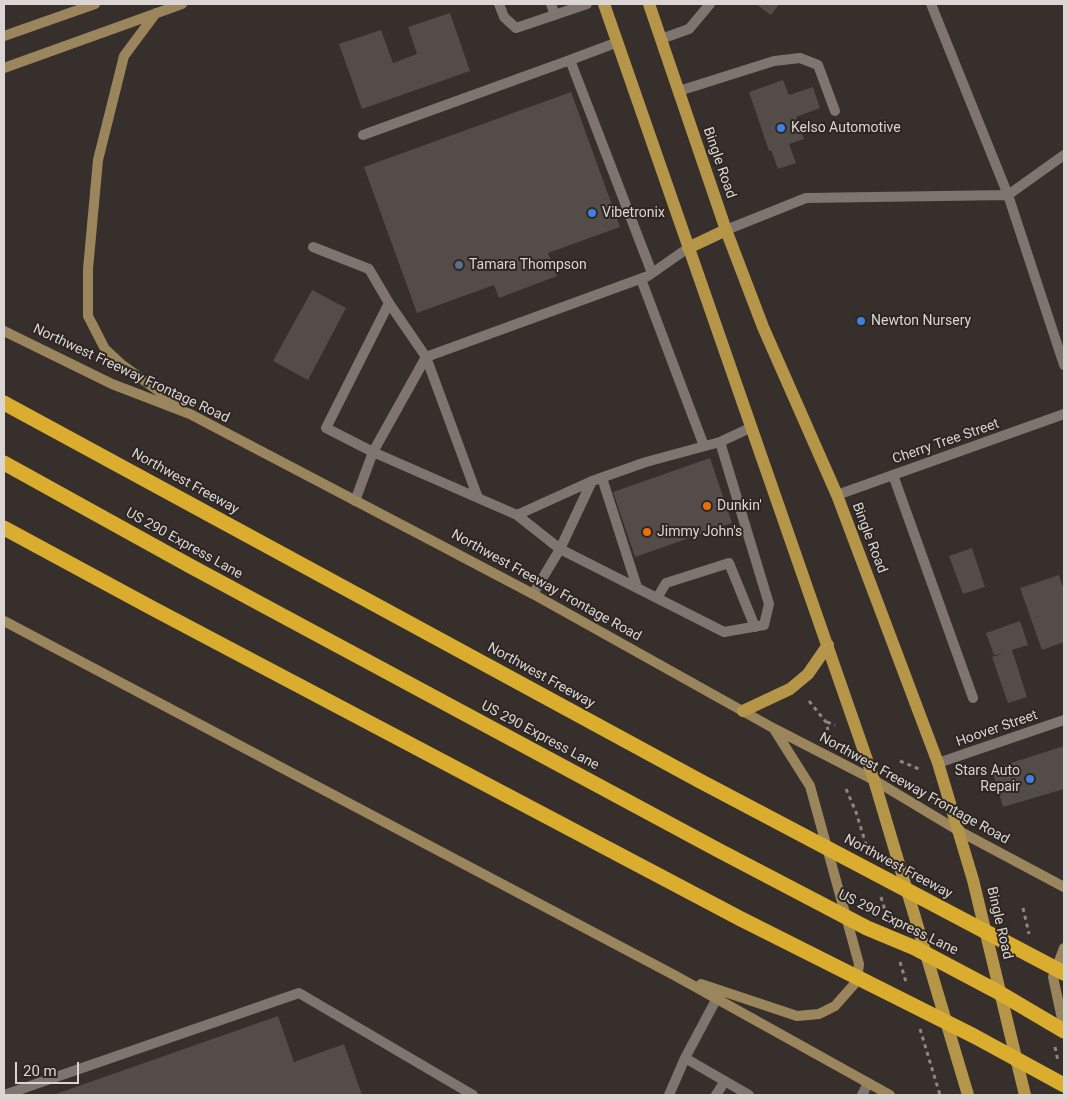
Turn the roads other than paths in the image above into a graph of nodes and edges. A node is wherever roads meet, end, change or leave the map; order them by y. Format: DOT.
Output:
graph roads {
  1 [pos="95,4"];
  2 [pos="182,4"];
  3 [pos="499,4"];
  4 [pos="551,4"];
  5 [pos="588,4"];
  6 [pos="604,4"];
  7 [pos="649,4"];
  8 [pos="710,4"];
  9 [pos="933,5"];
  10 [pos="156,13"];
  11 [pos="555,15"];
  12 [pos="4,36"];
  13 [pos="661,39"];
  14 [pos="618,42"];
  15 [pos="570,60"];
  16 [pos="4,68"];
  17 [pos="679,91"];
  18 [pos="835,111"];
  19 [pos="363,135"];
  20 [pos="1064,155"];
  21 [pos="1008,195"];
  22 [pos="726,230"];
  23 [pos="313,248"];
  24 [pos="688,248"];
  25 [pos="652,273"];
  26 [pos="641,279"];
  27 [pos="389,303"];
  28 [pos="4,331"];
  29 [pos="426,358"];
  30 [pos="1064,361"];
  31 [pos="4,403"];
  32 [pos="190,414"];
  33 [pos="1064,414"];
  34 [pos="752,427"];
  35 [pos="720,442"];
  36 [pos="704,446"];
  37 [pos="373,452"];
  38 [pos="4,463"];
  39 [pos="893,475"];
  40 [pos="597,479"];
  41 [pos="837,494"];
  42 [pos="478,498"];
  43 [pos="354,501"];
  44 [pos="517,515"];
  45 [pos="4,528"];
  46 [pos="560,548"];
  47 [pos="637,587"];
  48 [pos="533,594"];
  49 [pos="657,598"];
  50 [pos="4,621"];
  51 [pos="759,626"];
  52 [pos="828,645"];
  53 [pos="973,698"];
  54 [pos="743,711"];
  55 [pos="1064,720"];
  56 [pos="773,728"];
  57 [pos="938,763"];
  58 [pos="874,780"];
  59 [pos="959,831"];
  60 [pos="1064,887"];
  61 [pos="1064,948"];
  62 [pos="1064,973"];
  63 [pos="674,975"];
  64 [pos="717,998"];
  65 [pos="1064,1029"];
  66 [pos="685,1058"];
  67 [pos="725,1081"];
  68 [pos="868,1083"];
  69 [pos="1064,1085"];
  70 [pos="4,1095"];
  71 [pos="473,1095"];
  72 [pos="669,1095"];
  73 [pos="716,1095"];
  74 [pos="749,1095"];
  75 [pos="862,1095"];
  76 [pos="890,1095"];
  77 [pos="968,1095"];
  78 [pos="1025,1095"];
  1 -- 12 [label="main road"];
  2 -- 10 [label="main road"];
  3 -- 11 [label="street"];
  4 -- 11 [label="street"];
  5 -- 11 [label="street"];
  6 -- 14 [label="main road"];
  7 -- 13 [label="main road, Bingle Road"];
  8 -- 13 [label="street"];
  9 -- 21 [label="street"];
  10 -- 16 [label="main road"];
  10 -- 32 [label="main road"];
  13 -- 17 [label="main road, Bingle Road"];
  14 -- 15 [label="street"];
  14 -- 24 [label="main road"];
  15 -- 19 [label="street"];
  15 -- 25 [label="street"];
  17 -- 18 [label="street"];
  17 -- 22 [label="main road, Bingle Road"];
  20 -- 21 [label="street"];
  21 -- 22 [label="street"];
  21 -- 30 [label="street"];
  22 -- 24 [label="main road"];
  22 -- 41 [label="main road, Bingle Road"];
  23 -- 27 [label="street"];
  24 -- 25 [label="street"];
  24 -- 34 [label="main road"];
  25 -- 26 [label="street"];
  26 -- 29 [label="street"];
  26 -- 36 [label="street"];
  27 -- 29 [label="street"];
  27 -- 37 [label="street"];
  28 -- 32 [label="main road, Northwest Freeway Frontage Road"];
  29 -- 37 [label="street"];
  29 -- 42 [label="street"];
  31 -- 62 [label="highway, Northwest Freeway"];
  32 -- 43 [label="main road, Northwest Freeway Frontage Road"];
  33 -- 39 [label="street, Cherry Tree Street"];
  34 -- 35 [label="street"];
  34 -- 52 [label="main road"];
  35 -- 36 [label="street"];
  35 -- 51 [label="street"];
  36 -- 40 [label="street"];
  37 -- 42 [label="street"];
  37 -- 43 [label="street"];
  38 -- 65 [label="highway, US 290 Express Lane"];
  39 -- 41 [label="street, Cherry Tree Street"];
  39 -- 53 [label="street"];
  40 -- 44 [label="street"];
  40 -- 46 [label="street"];
  40 -- 47 [label="street"];
  41 -- 57 [label="main road, Bingle Road"];
  42 -- 44 [label="street"];
  43 -- 48 [label="main road, Northwest Freeway Frontage Road"];
  44 -- 46 [label="street"];
  45 -- 69 [label="highway"];
  46 -- 47 [label="street"];
  46 -- 48 [label="street"];
  47 -- 49 [label="street"];
  48 -- 54 [label="main road, Northwest Freeway Frontage Road"];
  49 -- 51 [label="street"];
  49 -- 51 [label="street"];
  50 -- 63 [label="main road"];
  52 -- 54 [label="main road"];
  52 -- 58 [label="main road"];
  54 -- 56 [label="main road, Northwest Freeway Frontage Road"];
  55 -- 57 [label="street, Hoover Street"];
  56 -- 58 [label="main road, Northwest Freeway Frontage Road"];
  56 -- 63 [label="main road"];
  57 -- 59 [label="main road, Bingle Road"];
  58 -- 59 [label="main road, Northwest Freeway Frontage Road"];
  58 -- 77 [label="main road"];
  59 -- 60 [label="main road, Northwest Freeway Frontage Road"];
  59 -- 78 [label="main road, Bingle Road"];
  61 -- 65 [label="main road"];
  63 -- 64 [label="main road"];
  64 -- 66 [label="street"];
  64 -- 68 [label="main road"];
  66 -- 67 [label="street"];
  66 -- 72 [label="street"];
  67 -- 73 [label="street"];
  67 -- 74 [label="street"];
  68 -- 75 [label="street"];
  68 -- 76 [label="main road"];
  70 -- 71 [label="street"];
}
